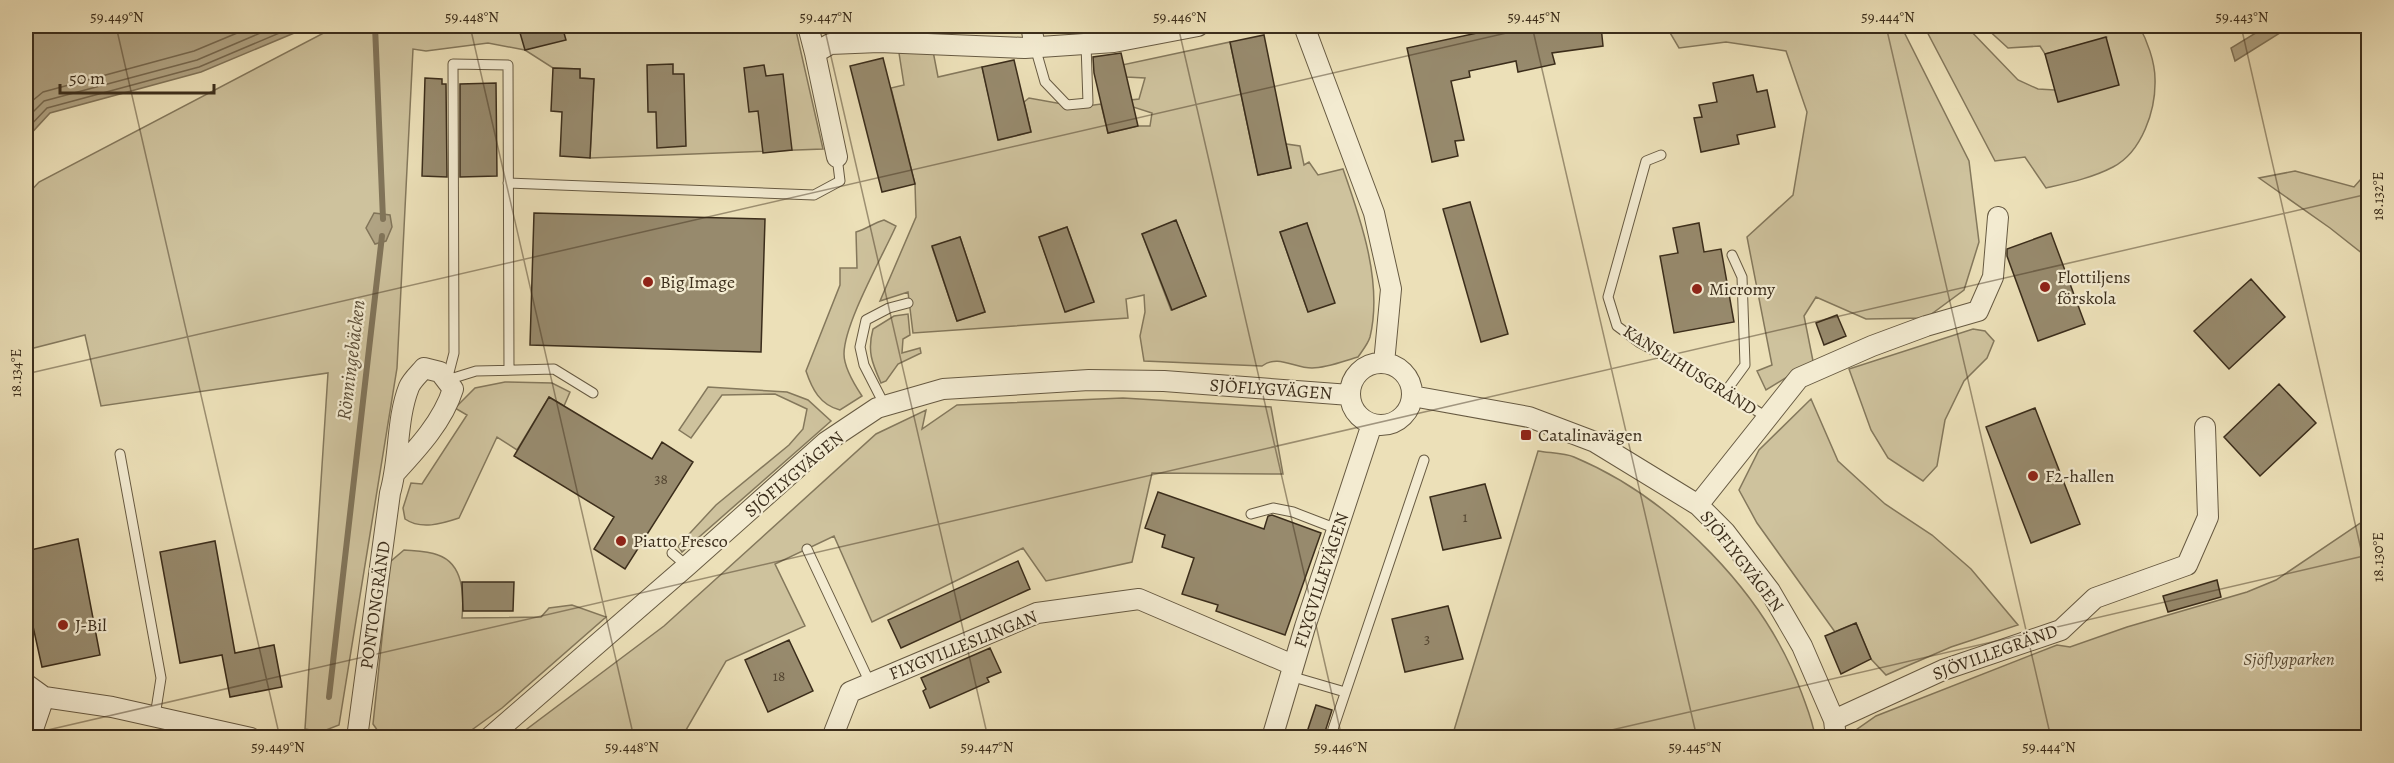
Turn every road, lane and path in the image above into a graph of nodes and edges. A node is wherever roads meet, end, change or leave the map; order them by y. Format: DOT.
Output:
graph roads {
  1 [pos="808,26"];
  2 [pos="1031,26"];
  3 [pos="1198,26"];
  4 [pos="1304,26"];
  5 [pos="1086,44"];
  6 [pos="1035,47"];
  7 [pos="815,53"];
  8 [pos="1661,155"];
  9 [pos="837,157"];
  10 [pos="508,183"];
  11 [pos="1998,217"];
  12 [pos="1732,255"];
  13 [pos="908,303"];
  14 [pos="1383,363"];
  15 [pos="509,370"];
  16 [pos="447,380"];
  17 [pos="1726,391"];
  18 [pos="593,393"];
  19 [pos="1350,394"];
  20 [pos="1412,396"];
  21 [pos="885,406"];
  22 [pos="1768,418"];
  23 [pos="1372,424"];
  24 [pos="2205,427"];
  25 [pos="120,454"];
  26 [pos="1424,460"];
  27 [pos="395,473"];
  28 [pos="1698,505"];
  29 [pos="1251,514"];
  30 [pos="1337,530"];
  31 [pos="807,549"];
  32 [pos="672,553"];
  33 [pos="687,566"];
  34 [pos="1292,670"];
  35 [pos="870,683"];
  36 [pos="26,684"];
  37 [pos="1346,692"];
  38 [pos="44,697"];
  39 [pos="155,716"];
  40 [pos="1835,729"];
  41 [pos="30,738"];
  42 [pos="251,738"];
  43 [pos="357,738"];
  44 [pos="489,738"];
  45 [pos="832,738"];
  46 [pos="1272,738"];
  47 [pos="1330,738"];
  1 -- 7 [label="street"];
  2 -- 6 [label="street"];
  3 -- 5 [label="street"];
  4 -- 14 [label="street"];
  5 -- 6 [label="street"];
  5 -- 6 [label="lane"];
  6 -- 7 [label="street"];
  7 -- 9 [label="street"];
  8 -- 17 [label="lane, KANSLIHUSGRÄND"];
  9 -- 10 [label="lane"];
  10 -- 15 [label="lane"];
  10 -- 16 [label="lane"];
  11 -- 22 [label="street, KANSLIHUSGRÄND"];
  12 -- 17 [label="lane"];
  13 -- 21 [label="lane"];
  14 -- 19 [label="street"];
  14 -- 20 [label="street"];
  15 -- 16 [label="lane"];
  15 -- 18 [label="lane"];
  16 -- 27 [label="street, PONTONGRÄND"];
  16 -- 27 [label="street, PONTONGRÄND"];
  17 -- 22 [label="lane, KANSLIHUSGRÄND"];
  19 -- 21 [label="street, SJÖFLYGVÄGEN"];
  19 -- 23 [label="street"];
  20 -- 23 [label="street"];
  20 -- 28 [label="street, SJÖFLYGVÄGEN"];
  21 -- 33 [label="street, SJÖFLYGVÄGEN"];
  22 -- 28 [label="street, KANSLIHUSGRÄND"];
  23 -- 30 [label="street, FLYGVILLEVÄGEN"];
  24 -- 40 [label="street, SJÖVILLEGRÄND"];
  25 -- 39 [label="lane"];
  26 -- 37 [label="lane"];
  27 -- 43 [label="street, PONTONGRÄND"];
  28 -- 40 [label="street, SJÖFLYGVÄGEN"];
  29 -- 30 [label="lane"];
  30 -- 34 [label="street, FLYGVILLEVÄGEN"];
  31 -- 35 [label="lane"];
  32 -- 33 [label="lane"];
  33 -- 44 [label="street, SJÖFLYGVÄGEN"];
  34 -- 35 [label="street, FLYGVILLESLINGAN"];
  34 -- 37 [label="lane"];
  34 -- 46 [label="street, FLYGVILLEVÄGEN"];
  35 -- 45 [label="street, FLYGVILLESLINGAN"];
  36 -- 38 [label="street"];
  37 -- 47 [label="lane"];
  38 -- 39 [label="street"];
  38 -- 41 [label="street"];
  39 -- 42 [label="street"];
}
